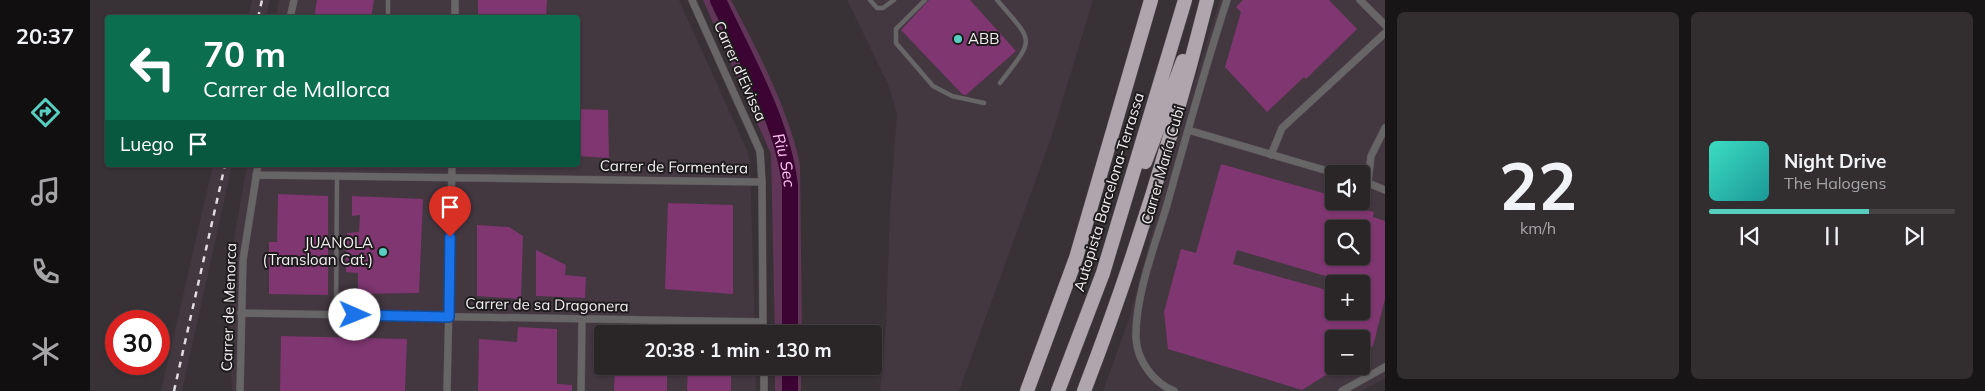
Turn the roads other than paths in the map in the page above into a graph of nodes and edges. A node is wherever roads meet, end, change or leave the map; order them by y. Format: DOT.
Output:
graph roads {
  1 [pos="294,0"];
  2 [pos="388,0"];
  3 [pos="455,0"];
  4 [pos="692,0"];
  5 [pos="870,0"];
  6 [pos="894,0"];
  7 [pos="925,0"];
  8 [pos="997,0"];
  9 [pos="1151,0"];
  10 [pos="1185,0"];
  11 [pos="1207,0"];
  12 [pos="1227,0"];
  13 [pos="1360,0"];
  14 [pos="291,15"];
  15 [pos="388,15"];
  16 [pos="455,15"];
  17 [pos="1385,25"];
  18 [pos="1385,33"];
  19 [pos="1000,83"];
  20 [pos="984,103"];
  21 [pos="1385,128"];
  22 [pos="1188,130"];
  23 [pos="1271,155"];
  24 [pos="1369,165"];
  25 [pos="258,167"];
  26 [pos="452,167"];
  27 [pos="1325,170"];
  28 [pos="256,175"];
  29 [pos="337,176"];
  30 [pos="452,178"];
  31 [pos="762,182"];
  32 [pos="1370,183"];
  33 [pos="1385,190"];
  34 [pos="1102,273"];
  35 [pos="241,313"];
  36 [pos="336,314"];
  37 [pos="449,317"];
  38 [pos="582,319"];
  39 [pos="763,322"];
  40 [pos="1108,329"];
  41 [pos="1385,367"];
  42 [pos="764,375"];
  43 [pos="240,391"];
  44 [pos="447,391"];
  45 [pos="581,391"];
  46 [pos="764,391"];
  47 [pos="1027,391"];
  48 [pos="1058,391"];
  49 [pos="1084,391"];
  50 [pos="1089,391"];
  51 [pos="1174,391"];
  52 [pos="1342,391"];
  1 -- 14 [label="street"];
  2 -- 15 [label="lane"];
  3 -- 16 [label="street"];
  4 -- 31 [label="street, Carrer d'Eivissa"];
  5 -- 6 [label="lane"];
  7 -- 20 [label="lane"];
  8 -- 19 [label="lane"];
  9 -- 47 [label="highway, Autopista Barcelona-Terrassa"];
  10 -- 34 [label="highway, Autopista Barcelona-Terrassa"];
  11 -- 34 [label="highway"];
  11 -- 40 [label="highway"];
  12 -- 22 [label="street, Carrer María Cubi"];
  13 -- 17 [label="street"];
  18 -- 23 [label="street"];
  21 -- 24 [label="street"];
  22 -- 23 [label="street"];
  22 -- 51 [label="street, Carrer María Cubi"];
  23 -- 27 [label="street"];
  25 -- 28 [label="street, Carrer de Menorca"];
  26 -- 30 [label="street"];
  28 -- 29 [label="street, Carrer de Formentera"];
  28 -- 35 [label="street, Carrer de Menorca"];
  29 -- 30 [label="street, Carrer de Formentera"];
  29 -- 36 [label="lane"];
  30 -- 31 [label="street, Carrer de Formentera"];
  30 -- 37 [label="street"];
  31 -- 39 [label="street, Carrer d'Eivissa"];
  32 -- 33 [label="street"];
  34 -- 48 [label="highway, Autopista Barcelona-Terrassa"];
  35 -- 36 [label="street, Carrer de sa Dragonera"];
  35 -- 43 [label="street, Carrer de Menorca"];
  36 -- 37 [label="street, Carrer de sa Dragonera"];
  37 -- 38 [label="street, Carrer de sa Dragonera"];
  37 -- 44 [label="street"];
  38 -- 39 [label="street, Carrer de sa Dragonera"];
  38 -- 45 [label="street"];
  40 -- 49 [label="highway"];
  40 -- 50 [label="highway"];
  41 -- 52 [label="street"];
  42 -- 46 [label="street"];
}
